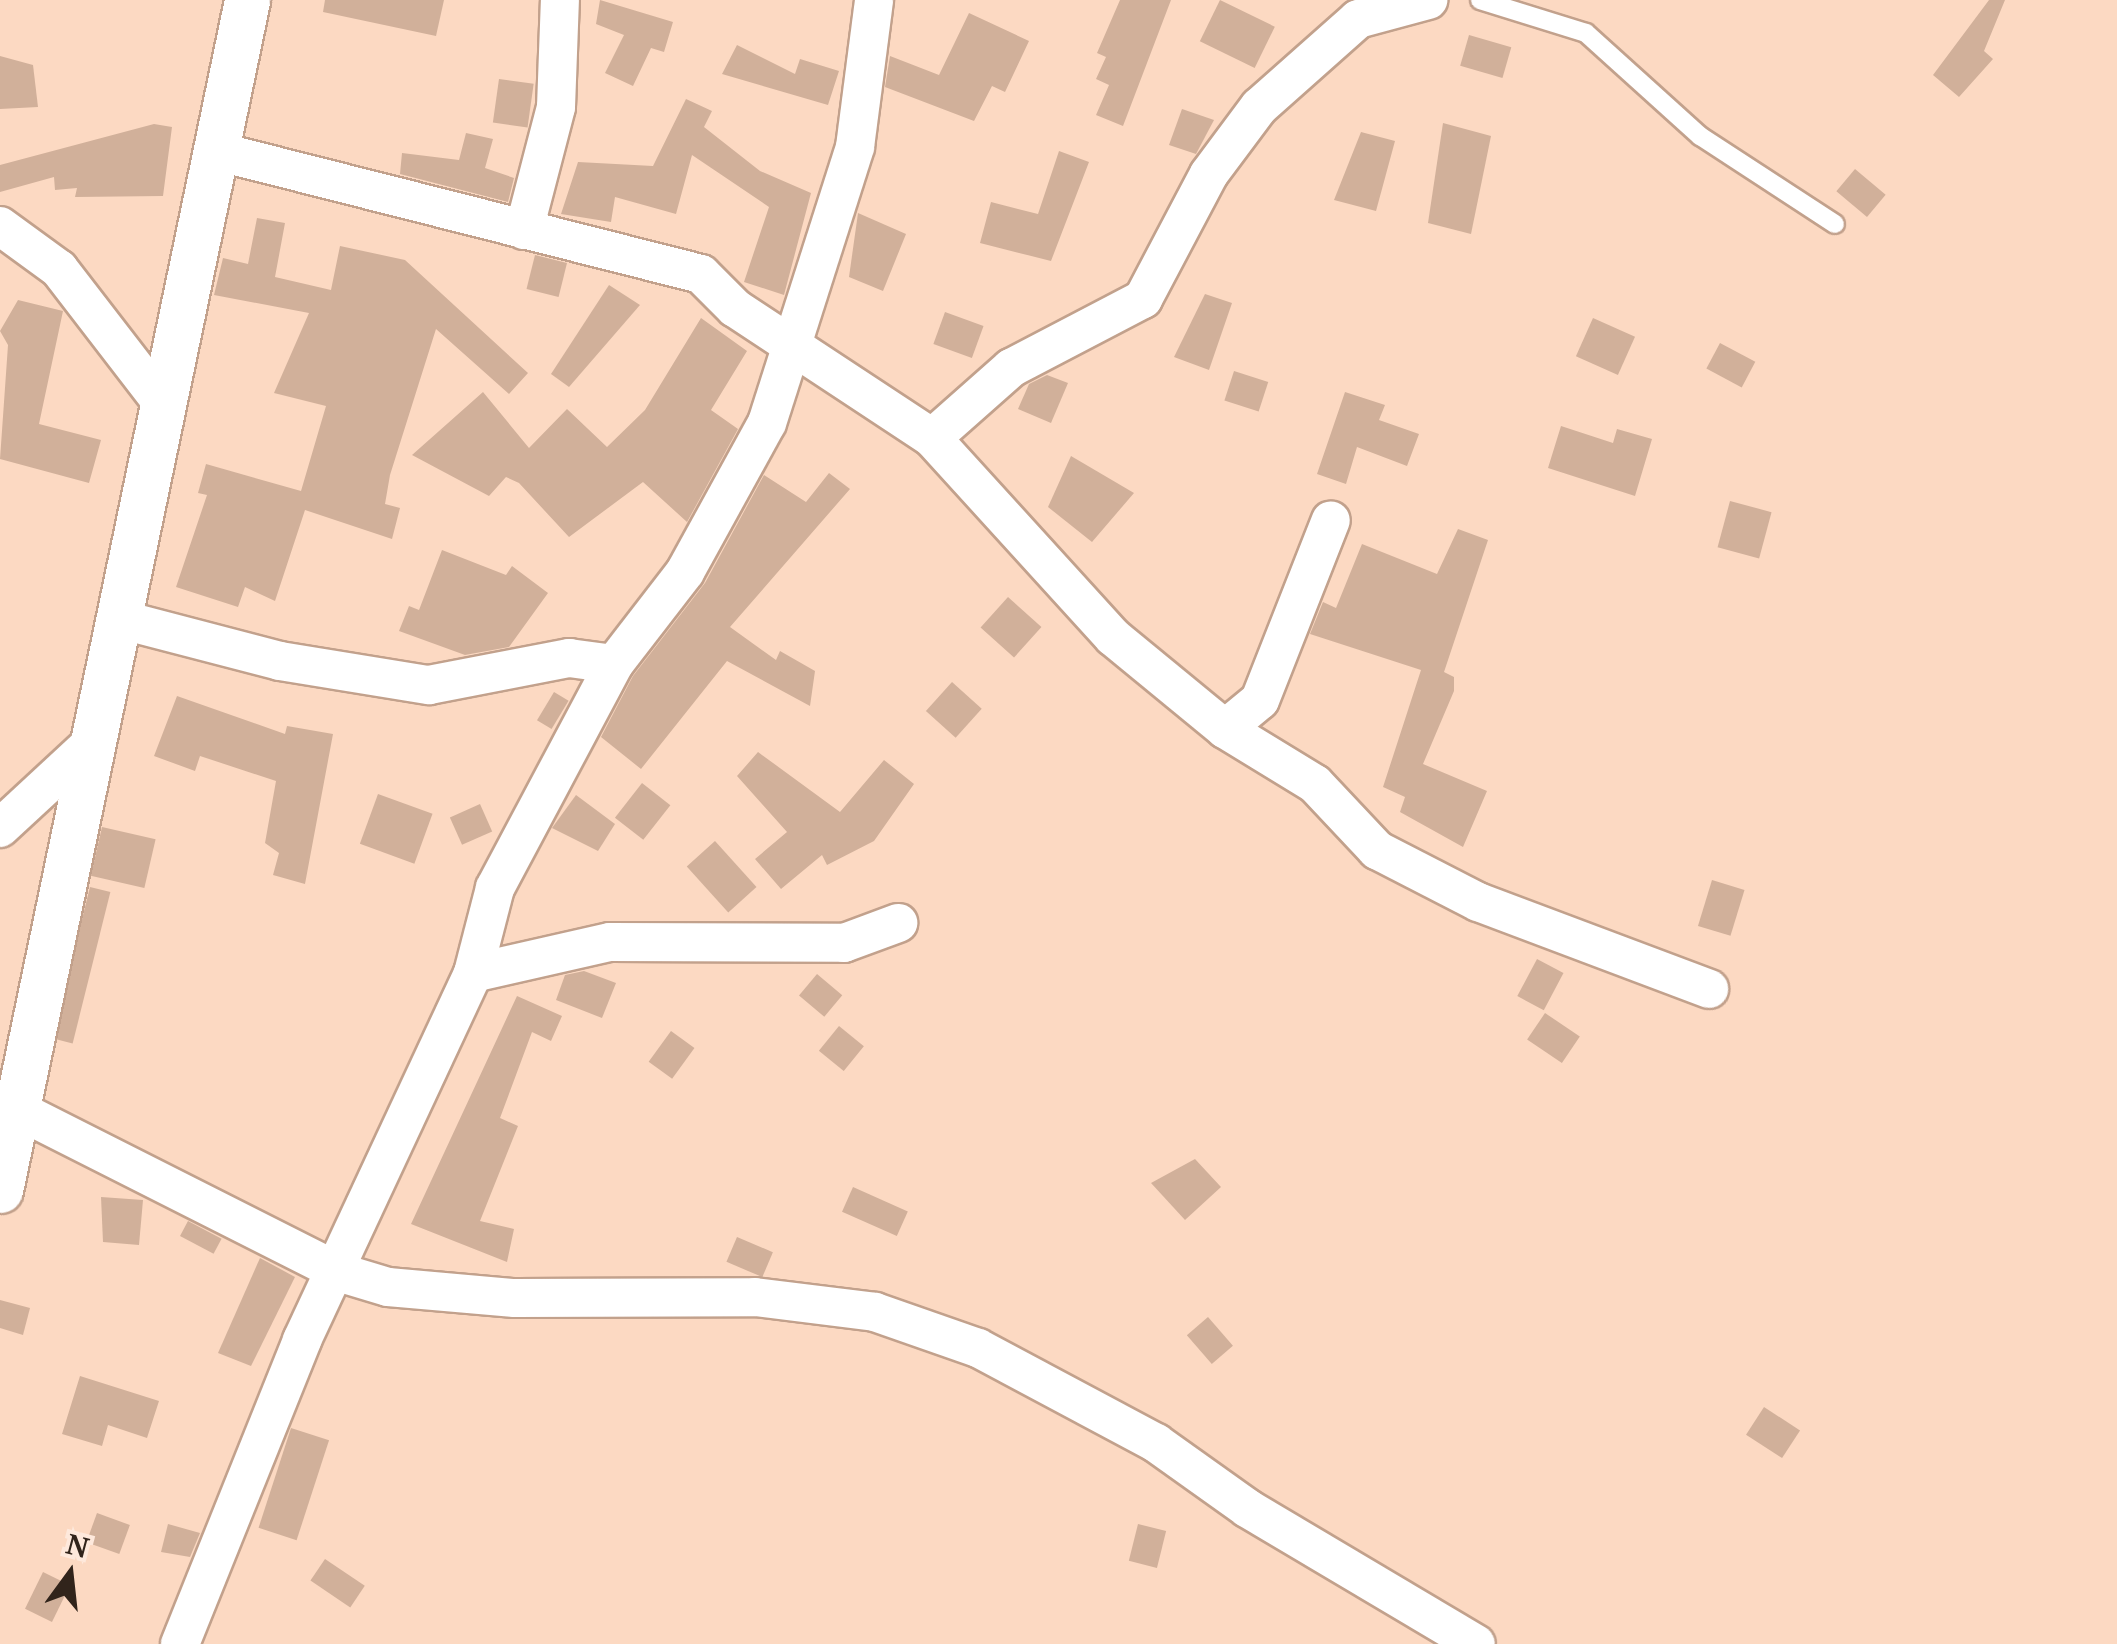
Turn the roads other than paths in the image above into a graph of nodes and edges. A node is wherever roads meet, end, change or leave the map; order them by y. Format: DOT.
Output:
graph roads {
  1 [pos="247,0"];
  2 [pos="560,0"];
  3 [pos="874,0"];
  4 [pos="1428,0"];
  5 [pos="1480,0"];
  6 [pos="216,151"];
  7 [pos="1835,224"];
  8 [pos="0,226"];
  9 [pos="524,230"];
  10 [pos="795,344"];
  11 [pos="163,404"];
  12 [pos="932,438"];
  13 [pos="1331,520"];
  14 [pos="119,619"];
  15 [pos="614,664"];
  16 [pos="1225,729"];
  17 [pos="95,740"];
  18 [pos="0,828"];
  19 [pos="898,924"];
  20 [pos="472,973"];
  21 [pos="1709,989"];
  22 [pos="16,1108"];
  23 [pos="0,1190"];
  24 [pos="338,1272"];
  25 [pos="180,1644"];
  26 [pos="1476,1644"];
  1 -- 6 [label="street"];
  2 -- 9 [label="street"];
  3 -- 10 [label="street"];
  4 -- 12 [label="street"];
  5 -- 7 [label="lane"];
  6 -- 9 [label="street"];
  6 -- 11 [label="street"];
  8 -- 11 [label="street"];
  9 -- 10 [label="street"];
  10 -- 12 [label="street"];
  10 -- 15 [label="street"];
  11 -- 14 [label="street"];
  12 -- 16 [label="street"];
  13 -- 16 [label="street"];
  14 -- 15 [label="street"];
  14 -- 17 [label="street"];
  15 -- 20 [label="street"];
  16 -- 21 [label="street"];
  17 -- 18 [label="street"];
  17 -- 22 [label="street"];
  19 -- 20 [label="street"];
  20 -- 24 [label="street"];
  22 -- 23 [label="street"];
  22 -- 24 [label="street"];
  24 -- 25 [label="street"];
  24 -- 26 [label="street"];
}
